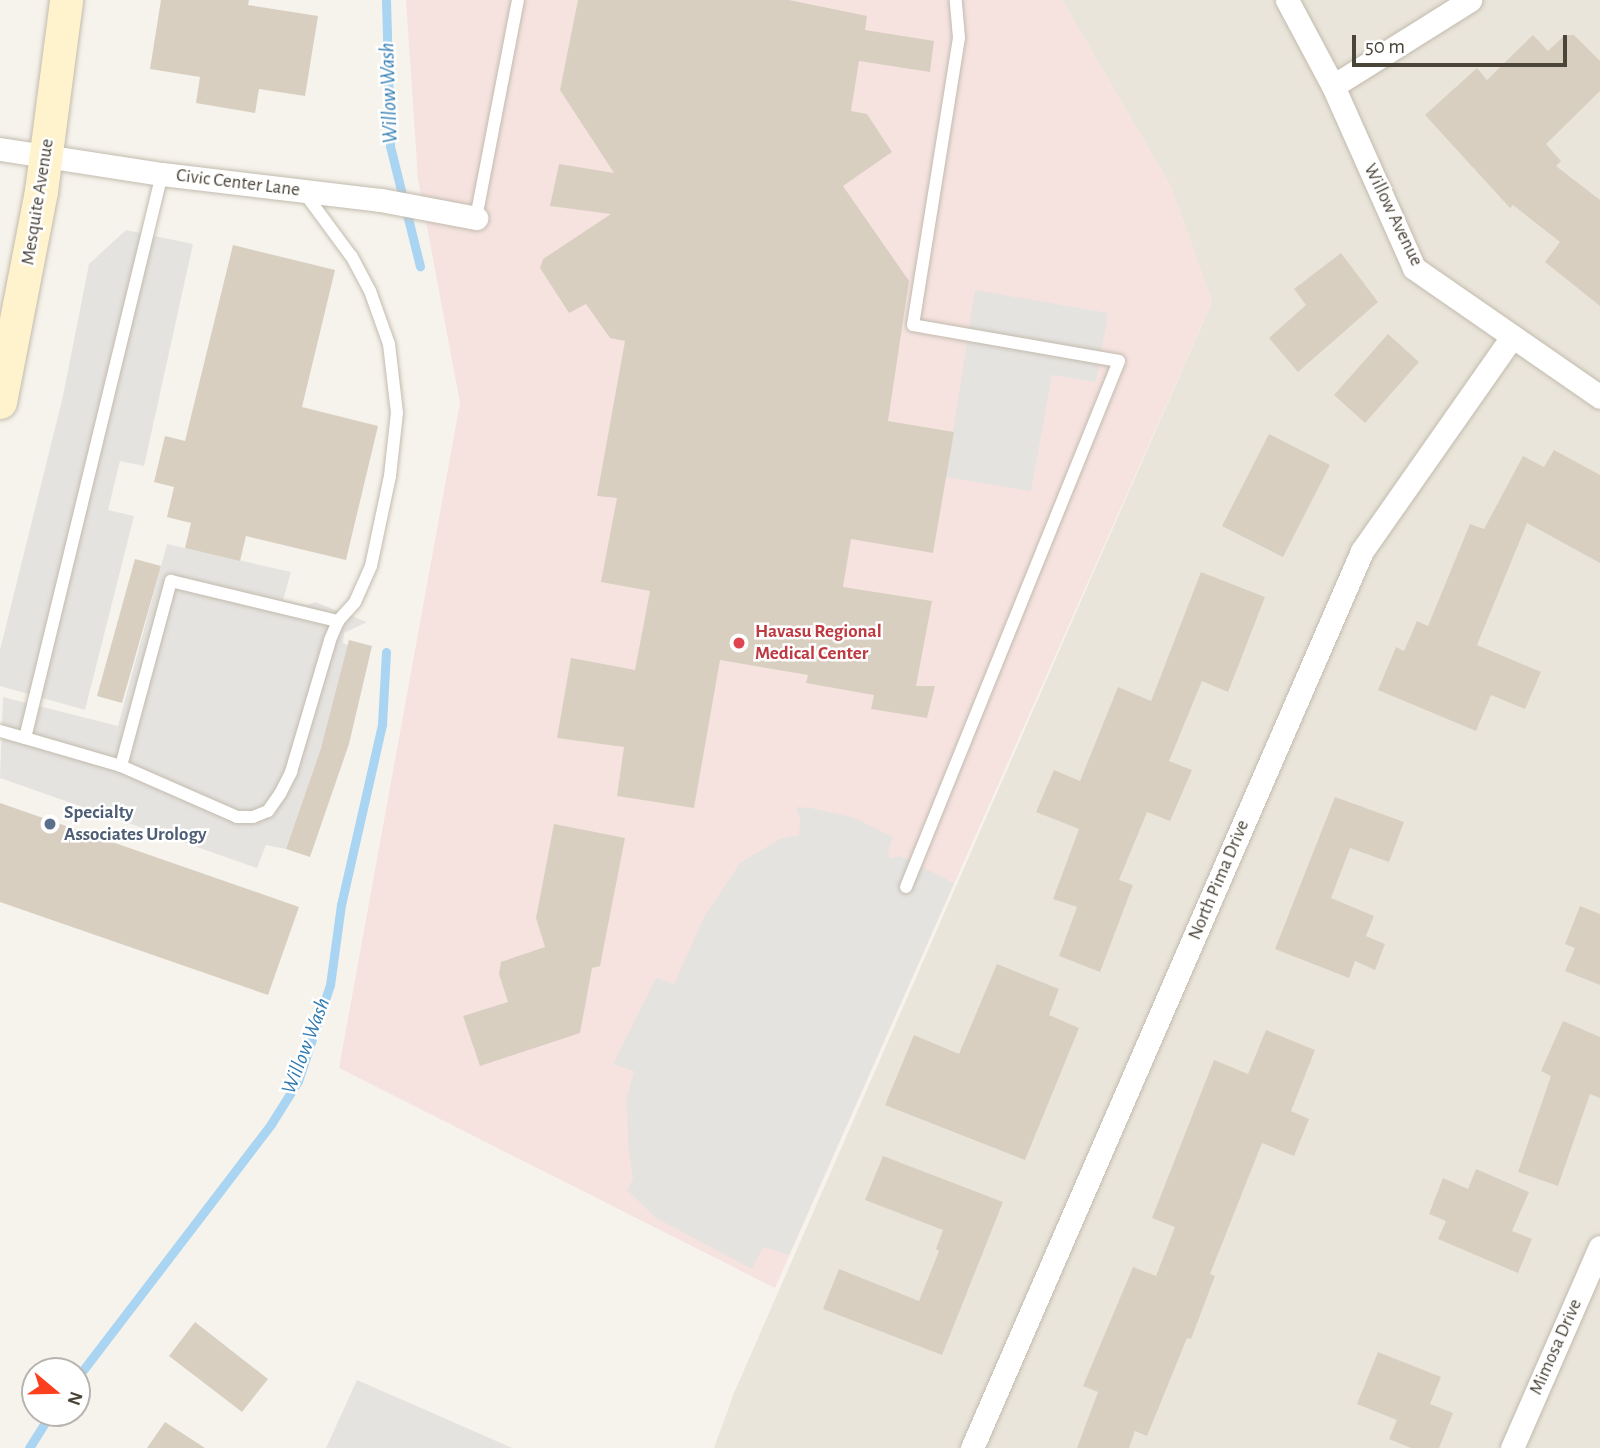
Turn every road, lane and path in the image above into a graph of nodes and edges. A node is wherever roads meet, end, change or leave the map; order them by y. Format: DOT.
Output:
graph roads {
  1 [pos="66,0"];
  2 [pos="517,0"];
  3 [pos="956,0"];
  4 [pos="1287,0"];
  5 [pos="1470,0"];
  6 [pos="1333,86"];
  7 [pos="0,149"];
  8 [pos="46,156"];
  9 [pos="162,174"];
  10 [pos="303,191"];
  11 [pos="476,218"];
  12 [pos="1512,337"];
  13 [pos="1600,397"];
  14 [pos="0,398"];
  15 [pos="338,621"];
  16 [pos="0,731"];
  17 [pos="25,738"];
  18 [pos="121,766"];
  19 [pos="906,887"];
  20 [pos="1600,1247"];
  21 [pos="972,1448"];
  22 [pos="1512,1448"];
  1 -- 8 [label="street, Mesquite Avenue"];
  2 -- 11 [label="lane"];
  3 -- 19 [label="lane"];
  4 -- 6 [label="street, Willow Avenue"];
  5 -- 6 [label="street"];
  6 -- 12 [label="street, Willow Avenue"];
  7 -- 8 [label="street, Civic Center Lane"];
  8 -- 9 [label="street, Civic Center Lane"];
  8 -- 14 [label="street, Mesquite Avenue"];
  9 -- 10 [label="street, Civic Center Lane"];
  9 -- 17 [label="lane"];
  10 -- 11 [label="street, Civic Center Lane"];
  10 -- 15 [label="lane"];
  12 -- 13 [label="street, Willow Avenue"];
  12 -- 21 [label="street, North Pima Drive"];
  15 -- 18 [label="lane"];
  15 -- 18 [label="lane"];
  16 -- 17 [label="lane"];
  17 -- 18 [label="lane"];
  20 -- 22 [label="street, Mimosa Drive"];
}
